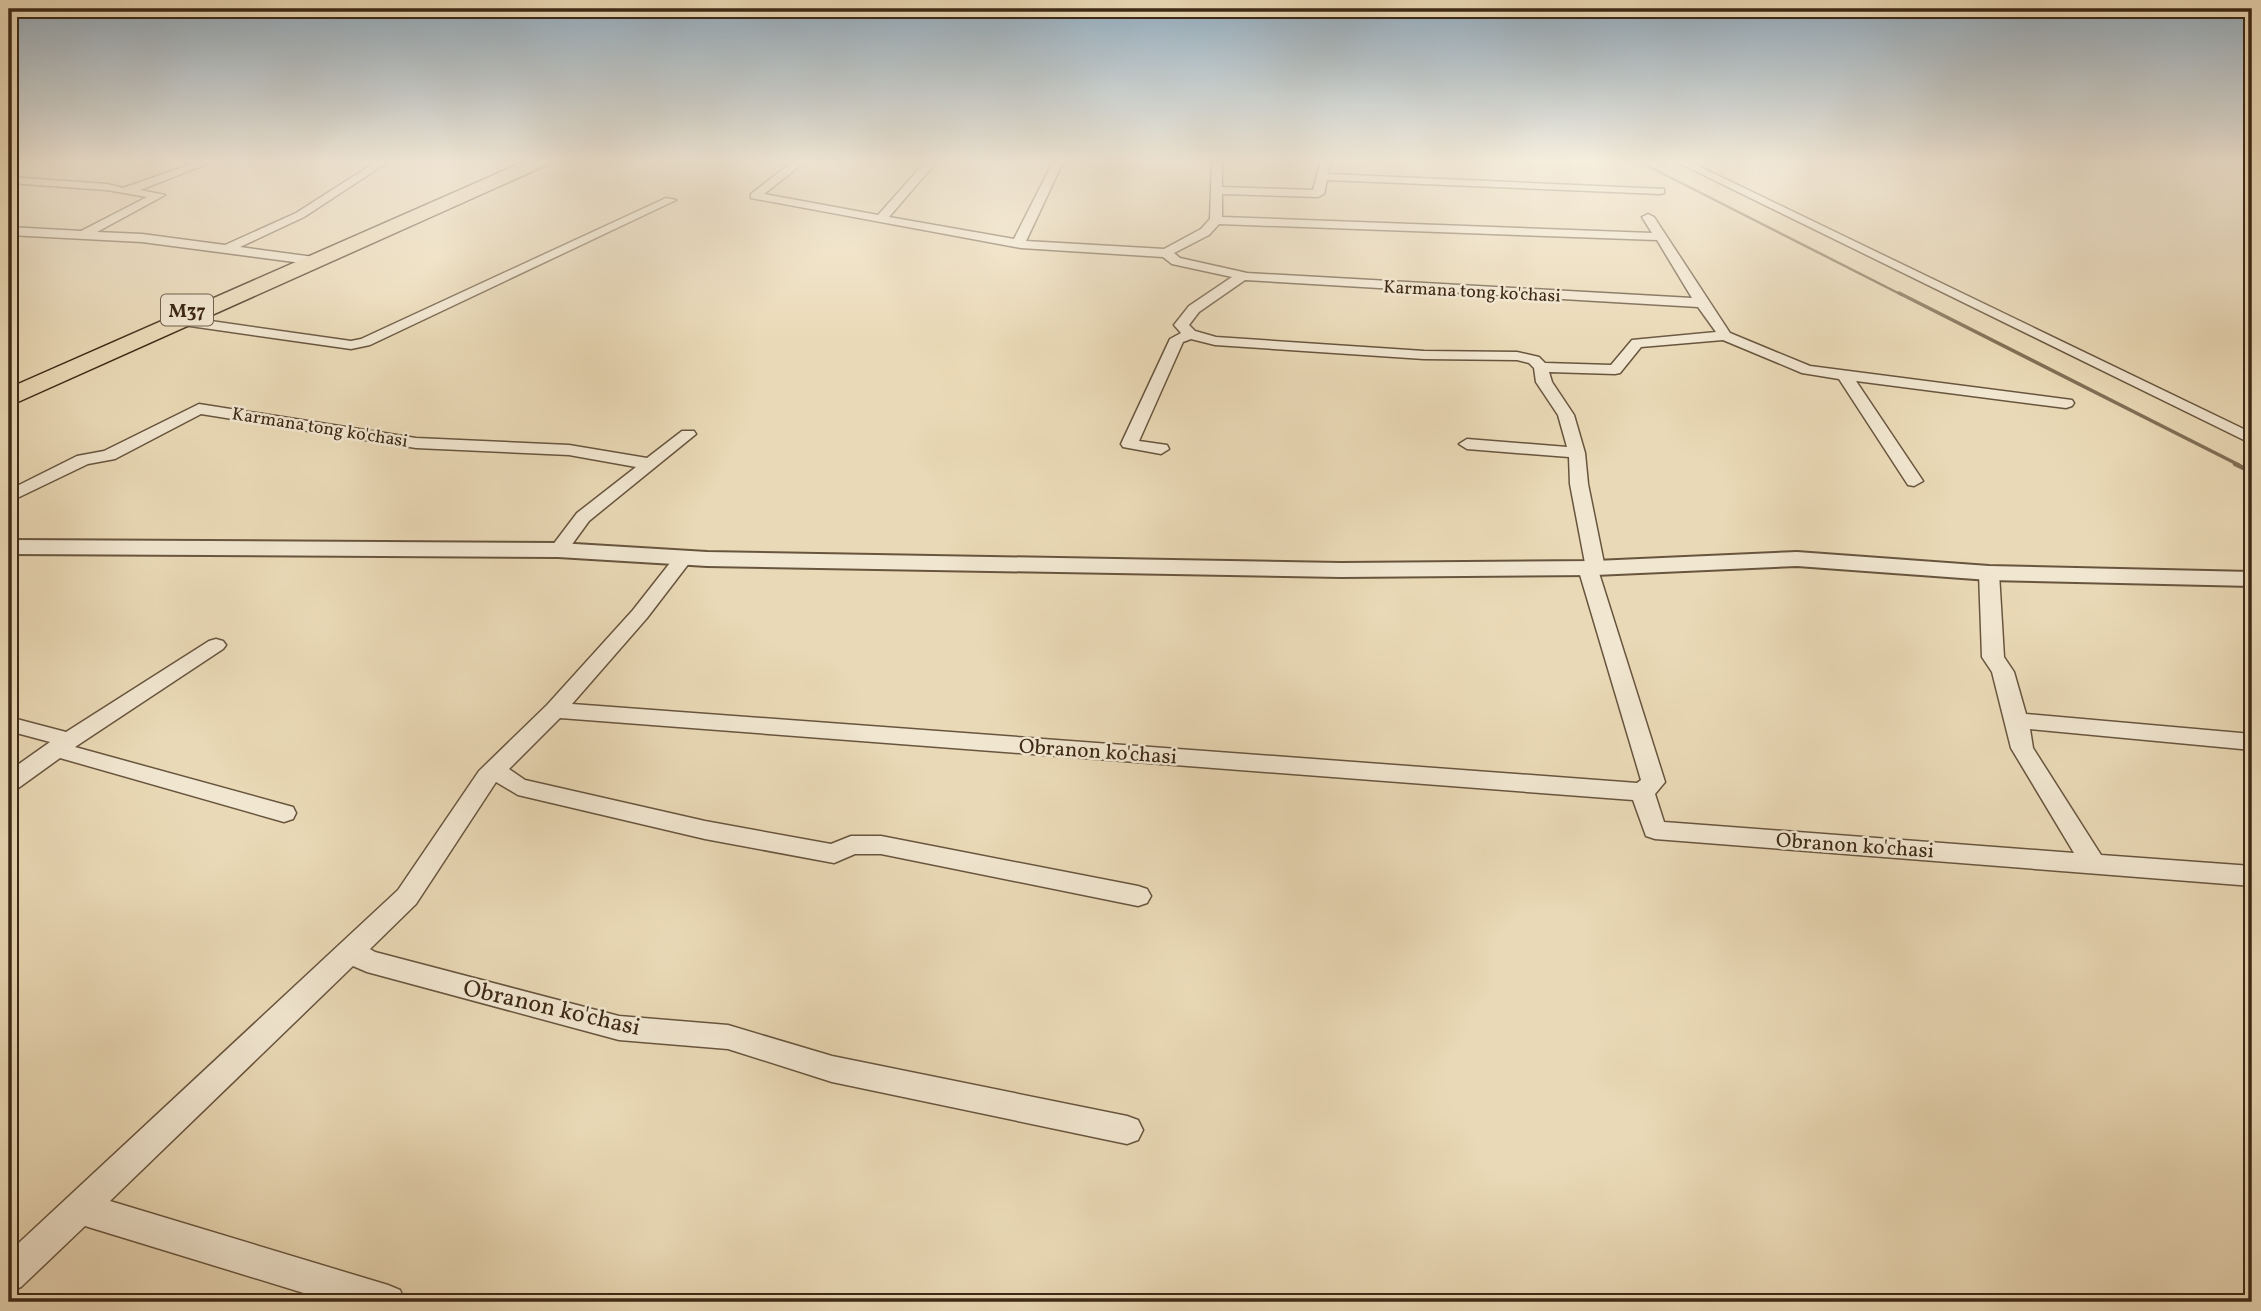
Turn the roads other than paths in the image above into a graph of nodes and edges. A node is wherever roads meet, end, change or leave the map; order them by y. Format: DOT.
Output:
graph roads {
  1 [pos="107,221"];
  2 [pos="287,221"];
  3 [pos="395,221"];
  4 [pos="400,221"];
  5 [pos="625,221"];
  6 [pos="898,221"];
  7 [pos="1029,221"];
  8 [pos="1215,221"];
  9 [pos="1247,221"];
  10 [pos="1651,221"];
  11 [pos="1804,221"];
  12 [pos="9,231"];
  13 [pos="84,233"];
  14 [pos="1660,237"];
  15 [pos="1021,244"];
  16 [pos="228,248"];
  17 [pos="1166,253"];
  18 [pos="310,260"];
  19 [pos="1243,276"];
  20 [pos="1702,303"];
  21 [pos="183,321"];
  22 [pos="1190,334"];
  23 [pos="1725,336"];
  24 [pos="1541,367"];
  25 [pos="1844,375"];
  26 [pos="9,388"];
  27 [pos="9,398"];
  28 [pos="2066,402"];
  29 [pos="688,434"];
  30 [pos="2252,439"];
  31 [pos="1467,444"];
  32 [pos="1161,449"];
  33 [pos="1577,453"];
  34 [pos="650,464"];
  35 [pos="1914,481"];
  36 [pos="9,497"];
  37 [pos="9,547"];
  38 [pos="558,550"];
  39 [pos="684,558"];
  40 [pos="1592,568"];
  41 [pos="1989,573"];
  42 [pos="2252,579"];
  43 [pos="216,645"];
  44 [pos="555,710"];
  45 [pos="2017,720"];
  46 [pos="9,724"];
  47 [pos="2252,742"];
  48 [pos="62,744"];
  49 [pos="495,770"];
  50 [pos="9,783"];
  51 [pos="1642,792"];
  52 [pos="284,813"];
  53 [pos="2094,864"];
  54 [pos="2252,876"];
  55 [pos="1138,896"];
  56 [pos="351,949"];
  57 [pos="1127,1130"];
  58 [pos="79,1208"];
  59 [pos="9,1275"];
  60 [pos="388,1302"];
  1 -- 13 [label="street"];
  2 -- 16 [label="street"];
  3 -- 18 [label="highway, M37"];
  4 -- 18 [label="highway, M37"];
  5 -- 21 [label="street"];
  6 -- 15 [label="street, Karmana tong ko'chasi"];
  7 -- 15 [label="street"];
  8 -- 17 [label="street"];
  9 -- 14 [label="street"];
  10 -- 14 [label="street"];
  11 -- 30 [label="street"];
  12 -- 13 [label="street"];
  13 -- 16 [label="street"];
  14 -- 20 [label="street"];
  15 -- 17 [label="street, Karmana tong ko'chasi"];
  16 -- 18 [label="street"];
  17 -- 19 [label="street, Karmana tong ko'chasi"];
  18 -- 21 [label="highway, M37"];
  18 -- 26 [label="highway, M37"];
  19 -- 20 [label="street, Karmana tong ko'chasi"];
  19 -- 22 [label="street"];
  20 -- 23 [label="street"];
  21 -- 27 [label="highway, M37"];
  22 -- 24 [label="street"];
  22 -- 32 [label="street"];
  23 -- 24 [label="street"];
  23 -- 25 [label="street"];
  24 -- 33 [label="street"];
  25 -- 28 [label="street"];
  25 -- 35 [label="street"];
  29 -- 34 [label="street"];
  31 -- 33 [label="street"];
  33 -- 40 [label="street"];
  34 -- 36 [label="street, Karmana tong ko'chasi"];
  34 -- 38 [label="street"];
  37 -- 38 [label="street"];
  38 -- 39 [label="street"];
  39 -- 40 [label="street"];
  39 -- 44 [label="street"];
  40 -- 41 [label="street"];
  40 -- 51 [label="street, Obranon ko'chasi"];
  41 -- 42 [label="street"];
  41 -- 45 [label="street"];
  43 -- 48 [label="street"];
  44 -- 49 [label="street"];
  44 -- 51 [label="street, Obranon ko'chasi"];
  45 -- 47 [label="street"];
  45 -- 53 [label="street"];
  46 -- 48 [label="street"];
  48 -- 50 [label="street"];
  48 -- 52 [label="street"];
  49 -- 55 [label="street"];
  49 -- 56 [label="street"];
  51 -- 53 [label="street, Obranon ko'chasi"];
  53 -- 54 [label="street, Obranon ko'chasi"];
  56 -- 57 [label="street, Obranon ko'chasi"];
  56 -- 58 [label="street"];
  58 -- 59 [label="street"];
  58 -- 60 [label="street"];
}
